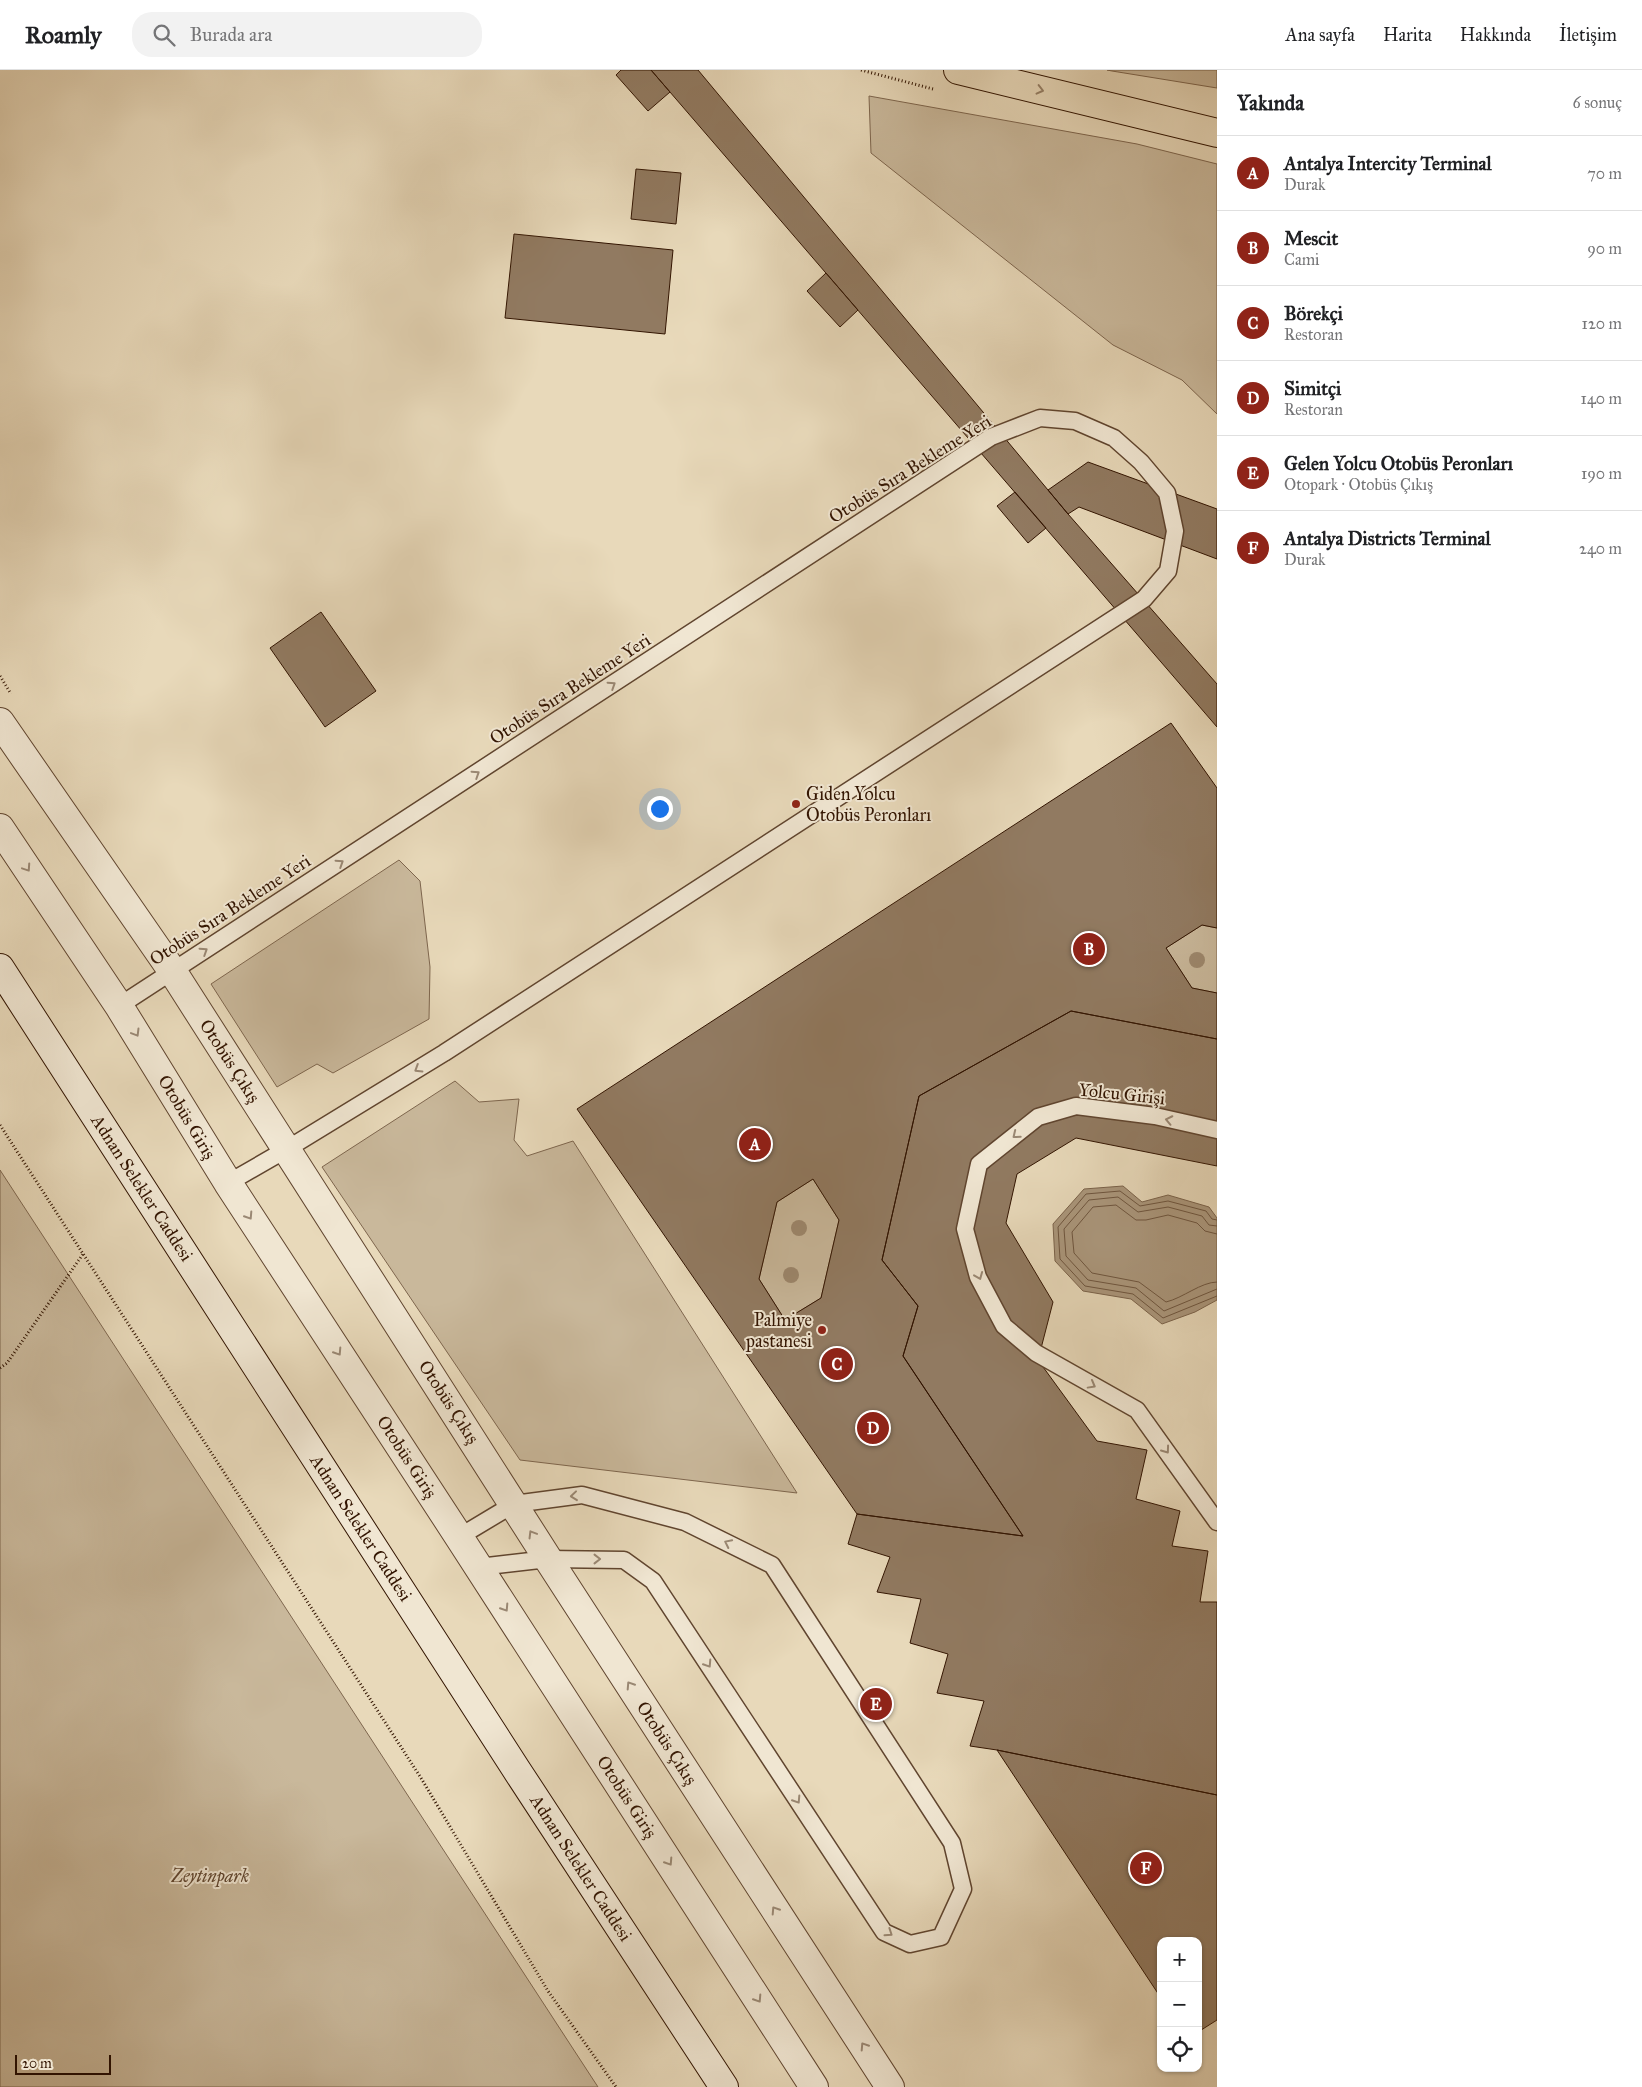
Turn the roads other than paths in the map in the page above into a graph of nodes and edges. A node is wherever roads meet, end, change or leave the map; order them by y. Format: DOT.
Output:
graph roads {
  1 [pos="958,70"];
  2 [pos="1217,133"];
  3 [pos="0,722"];
  4 [pos="0,828"];
  5 [pos="0,968"];
  6 [pos="173,972"];
  7 [pos="119,1006"];
  8 [pos="1217,1130"];
  9 [pos="287,1150"];
  10 [pos="228,1183"];
  11 [pos="514,1504"];
  12 [pos="1217,1522"];
  13 [pos="459,1536"];
  14 [pos="548,1559"];
  15 [pos="479,1567"];
  16 [pos="724,2087"];
  17 [pos="814,2087"];
  18 [pos="890,2087"];
  1 -- 2 [label="highway, one-way"];
  3 -- 6 [label="street, Otobüs Çıkış"];
  4 -- 7 [label="street, Otobüs Giriş, one-way"];
  5 -- 16 [label="street, Adnan Selekler Caddesi"];
  6 -- 7 [label="lane, Otobüs Sıra Bekleme Yeri"];
  6 -- 9 [label="street, Otobüs Çıkış"];
  6 -- 9 [label="lane, Otobüs Sıra Bekleme Yeri, one-way"];
  7 -- 10 [label="street, Otobüs Giriş, one-way"];
  8 -- 12 [label="lane, Yolcu Girişi, one-way"];
  9 -- 10 [label="lane, Otobüs Sıra Bekleme Yeri"];
  9 -- 11 [label="street, Otobüs Çıkış"];
  10 -- 13 [label="street, Otobüs Giriş, one-way"];
  11 -- 13 [label="lane"];
  14 -- 11 [label="street, Otobüs Çıkış, one-way"];
  14 -- 11 [label="lane, one-way"];
  13 -- 15 [label="street, Otobüs Giriş"];
  14 -- 15 [label="lane"];
  18 -- 14 [label="street, Otobüs Çıkış, one-way"];
  15 -- 17 [label="street, Otobüs Giriş, one-way"];
}
